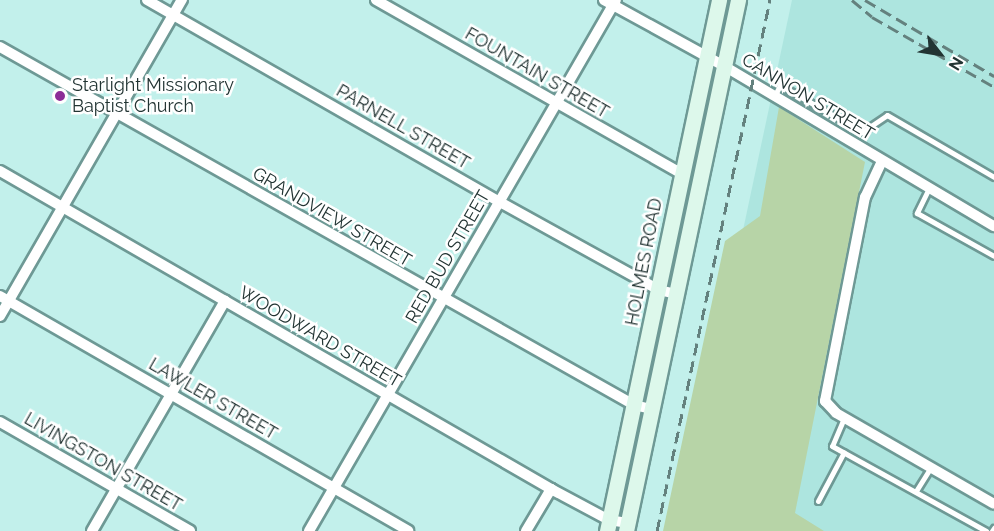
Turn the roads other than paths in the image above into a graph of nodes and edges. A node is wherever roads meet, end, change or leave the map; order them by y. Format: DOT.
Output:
graph roads {
  1 [pos="147,0"];
  2 [pos="182,0"];
  3 [pos="376,0"];
  4 [pos="719,0"];
  5 [pos="738,0"];
  6 [pos="611,2"];
  7 [pos="173,15"];
  8 [pos="0,47"];
  9 [pos="708,57"];
  10 [pos="724,66"];
  11 [pos="775,95"];
  12 [pos="556,103"];
  13 [pos="117,114"];
  14 [pos="882,161"];
  15 [pos="0,171"];
  16 [pos="682,174"];
  17 [pos="994,177"];
  18 [pos="929,188"];
  19 [pos="500,202"];
  20 [pos="62,208"];
  21 [pos="994,226"];
  22 [pos="994,256"];
  23 [pos="659,290"];
  24 [pos="676,294"];
  25 [pos="4,299"];
  26 [pos="443,299"];
  27 [pos="225,301"];
  28 [pos="0,316"];
  29 [pos="172,394"];
  30 [pos="388,395"];
  31 [pos="634,405"];
  32 [pos="651,409"];
  33 [pos="844,418"];
  34 [pos="0,422"];
  35 [pos="844,452"];
  36 [pos="931,467"];
  37 [pos="334,488"];
  38 [pos="117,489"];
  39 [pos="551,489"];
  40 [pos="916,491"];
  41 [pos="818,501"];
  42 [pos="994,504"];
  43 [pos="608,525"];
  44 [pos="627,527"];
  45 [pos="92,531"];
  46 [pos="190,531"];
  47 [pos="309,531"];
  48 [pos="408,531"];
  49 [pos="526,531"];
  50 [pos="986,531"];
  1 -- 7 [label="street, PARNELL STREET"];
  2 -- 7 [label="street"];
  3 -- 12 [label="street, FOUNTAIN STREET"];
  4 -- 9 [label="main road, HOLMES ROAD"];
  5 -- 10 [label="main road, HOLMES ROAD"];
  6 -- 9 [label="street, CANNON STREET"];
  6 -- 12 [label="street, RED BUD STREET"];
  7 -- 13 [label="street"];
  7 -- 19 [label="street, PARNELL STREET"];
  8 -- 13 [label="street, GRANDVIEW STREET"];
  9 -- 10 [label="street, CANNON STREET"];
  9 -- 16 [label="main road, HOLMES ROAD"];
  10 -- 11 [label="street, CANNON STREET"];
  10 -- 24 [label="main road, HOLMES ROAD"];
  11 -- 14 [label="street, CANNON STREET"];
  11 -- 17 [label="lane"];
  12 -- 16 [label="street, FOUNTAIN STREET"];
  12 -- 19 [label="street, RED BUD STREET"];
  13 -- 20 [label="street"];
  13 -- 26 [label="street, GRANDVIEW STREET"];
  14 -- 18 [label="street, CANNON STREET"];
  14 -- 33 [label="street"];
  15 -- 20 [label="street, WOODWARD STREET"];
  16 -- 23 [label="main road, HOLMES ROAD"];
  18 -- 21 [label="street, CANNON STREET"];
  18 -- 22 [label="lane"];
  19 -- 23 [label="street, PARNELL STREET"];
  19 -- 26 [label="street, RED BUD STREET"];
  20 -- 25 [label="street"];
  20 -- 27 [label="street, WOODWARD STREET"];
  23 -- 24 [label="street, PARNELL STREET"];
  23 -- 31 [label="main road, HOLMES ROAD"];
  24 -- 32 [label="main road, HOLMES ROAD"];
  25 -- 28 [label="street"];
  25 -- 29 [label="street, LAWLER STREET"];
  26 -- 30 [label="street, RED BUD STREET"];
  26 -- 31 [label="street, GRANDVIEW STREET"];
  27 -- 29 [label="street"];
  27 -- 30 [label="street, WOODWARD STREET"];
  29 -- 37 [label="street, LAWLER STREET"];
  29 -- 38 [label="street"];
  30 -- 37 [label="street, RED BUD STREET"];
  30 -- 39 [label="street, WOODWARD STREET"];
  31 -- 32 [label="street, GRANDVIEW STREET"];
  31 -- 43 [label="main road, HOLMES ROAD"];
  32 -- 44 [label="main road, HOLMES ROAD"];
  33 -- 35 [label="lane"];
  33 -- 36 [label="street"];
  34 -- 38 [label="street, LIVINGSTON STREET"];
  35 -- 40 [label="lane"];
  35 -- 41 [label="lane"];
  36 -- 40 [label="lane"];
  36 -- 42 [label="street"];
  37 -- 47 [label="street, RED BUD STREET"];
  37 -- 48 [label="street, LAWLER STREET"];
  38 -- 45 [label="street"];
  38 -- 46 [label="street, LIVINGSTON STREET"];
  39 -- 43 [label="street, WOODWARD STREET"];
  39 -- 49 [label="street"];
  40 -- 50 [label="lane"];
  43 -- 44 [label="street, WOODWARD STREET"];
}
